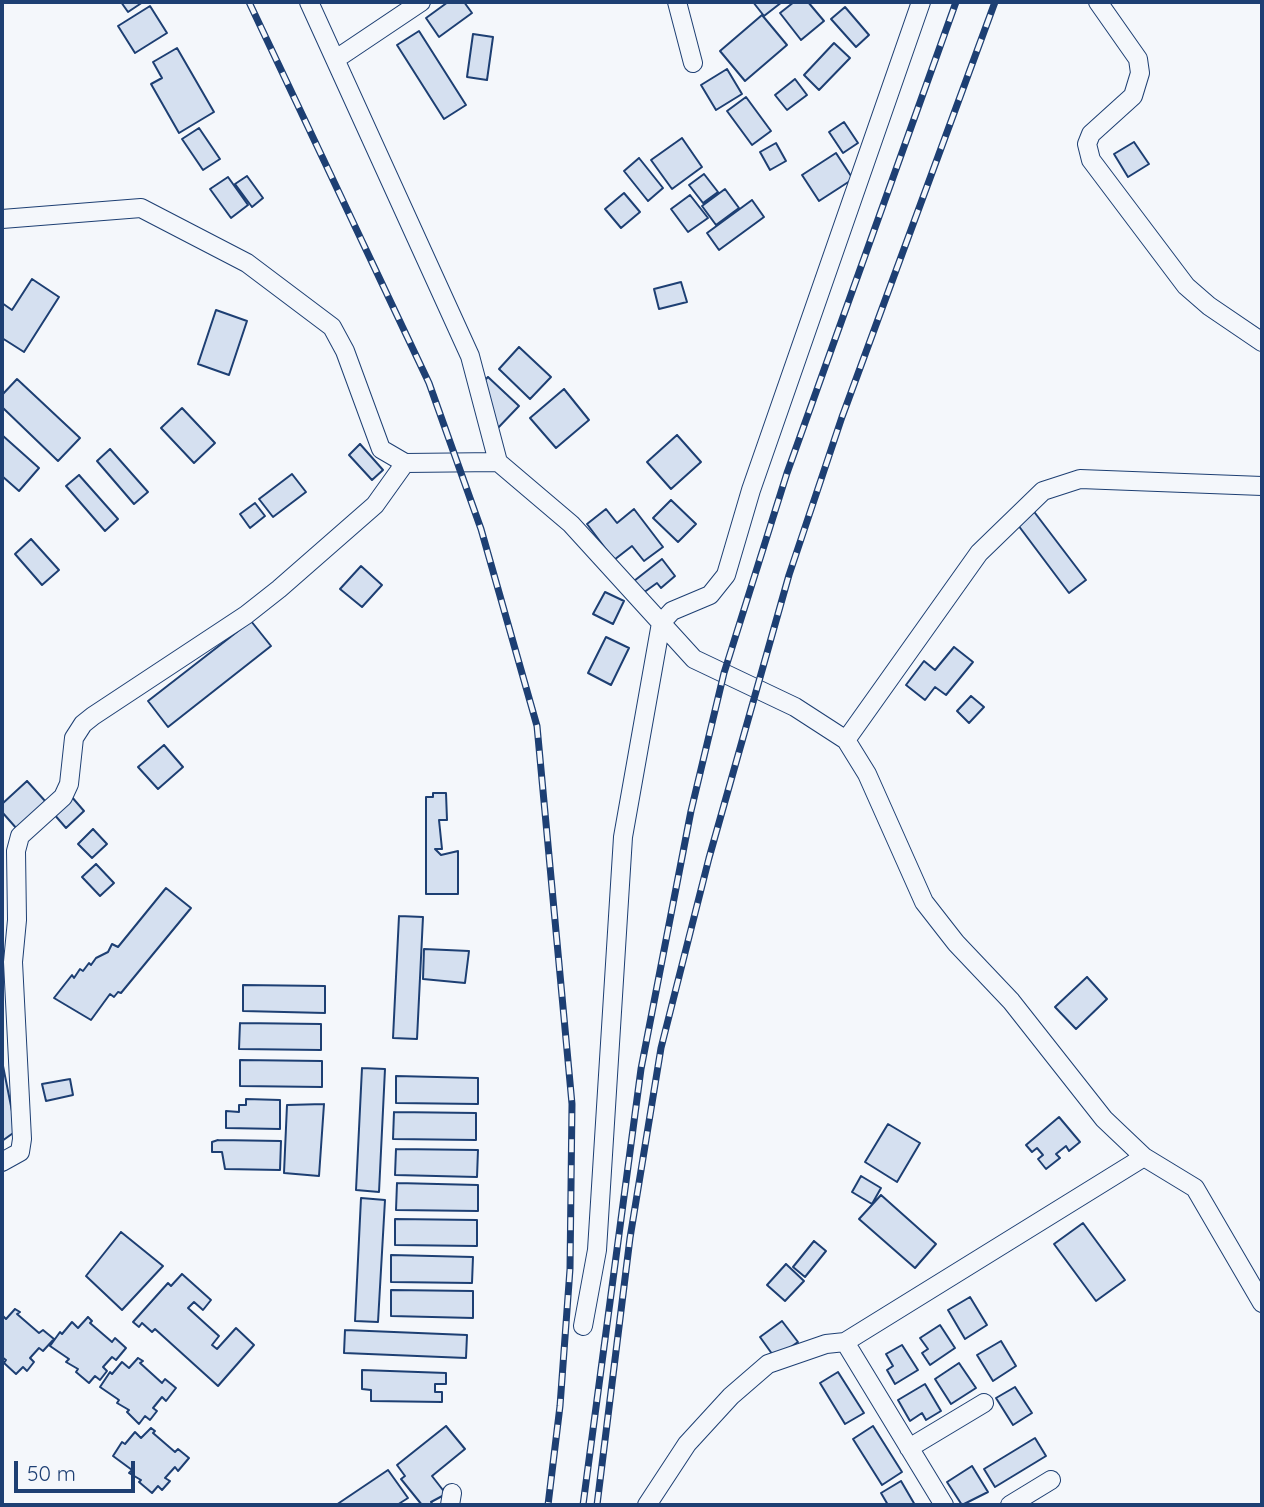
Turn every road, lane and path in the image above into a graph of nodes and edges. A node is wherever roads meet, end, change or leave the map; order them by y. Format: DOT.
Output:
graph roads {
  1 [pos="309,2"];
  2 [pos="421,2"];
  3 [pos="677,2"];
  4 [pos="921,2"];
  5 [pos="1098,2"];
  6 [pos="336,59"];
  7 [pos="693,63"];
  8 [pos="2,219"];
  9 [pos="1262,342"];
  10 [pos="499,462"];
  11 [pos="405,463"];
  12 [pos="1262,485"];
  13 [pos="661,623"];
  14 [pos="846,740"];
  15 [pos="1144,1157"];
  16 [pos="2,1162"];
  17 [pos="1262,1303"];
  18 [pos="583,1326"];
  19 [pos="845,1342"];
  20 [pos="984,1403"];
  21 [pos="909,1448"];
  22 [pos="1051,1480"];
  23 [pos="647,1505"];
  24 [pos="944,1505"];
  25 [pos="1010,1505"];
  1 -- 6 [label="street"];
  2 -- 6 [label="street"];
  3 -- 7 [label="street"];
  4 -- 13 [label="street"];
  5 -- 9 [label="street"];
  6 -- 10 [label="street"];
  8 -- 11 [label="street"];
  10 -- 11 [label="street"];
  10 -- 13 [label="street"];
  11 -- 16 [label="street"];
  12 -- 14 [label="street"];
  13 -- 14 [label="street"];
  13 -- 18 [label="street"];
  14 -- 15 [label="street"];
  15 -- 17 [label="street"];
  15 -- 19 [label="street"];
  19 -- 21 [label="street"];
  19 -- 23 [label="street"];
  20 -- 21 [label="street"];
  21 -- 24 [label="street"];
  22 -- 25 [label="street"];
}
